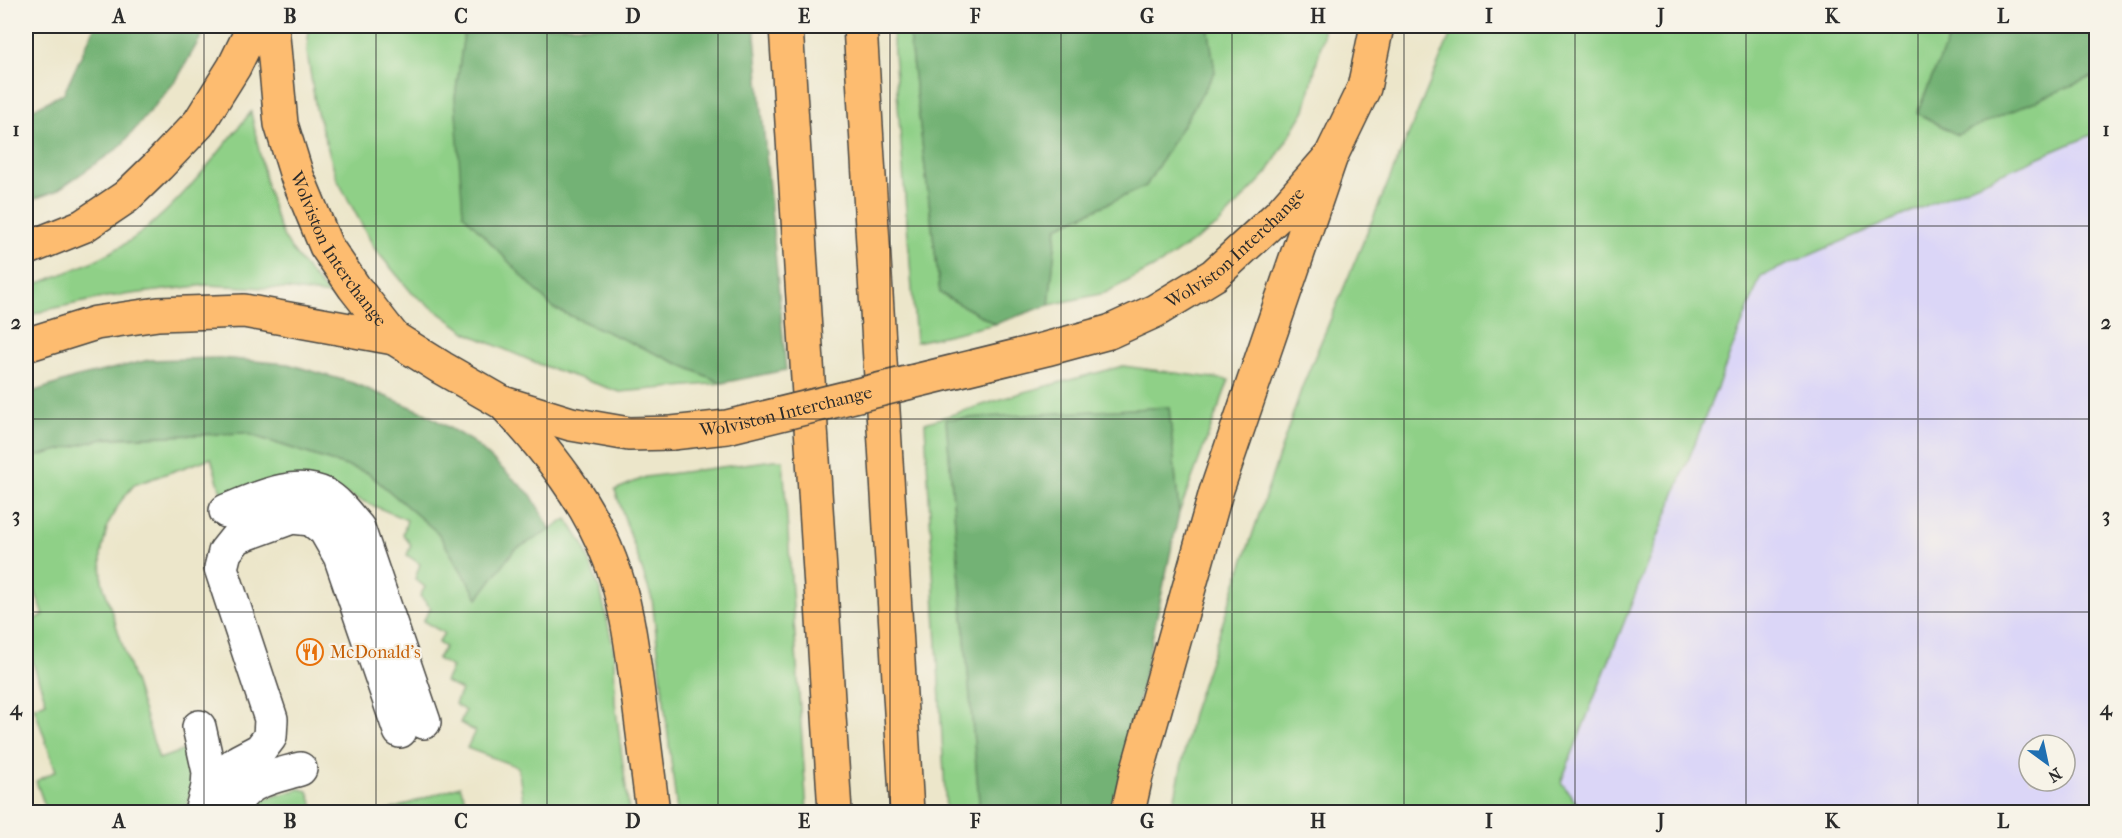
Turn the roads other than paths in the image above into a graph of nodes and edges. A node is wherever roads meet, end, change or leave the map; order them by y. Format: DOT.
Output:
graph roads {
  1 [pos="254,26"];
  2 [pos="272,26"];
  3 [pos="786,26"];
  4 [pos="860,26"];
  5 [pos="1378,28"];
  6 [pos="1331,156"];
  7 [pos="26,249"];
  8 [pos="394,338"];
  9 [pos="26,345"];
  10 [pos="503,403"];
  11 [pos="226,511"];
  12 [pos="199,727"];
  13 [pos="300,769"];
  14 [pos="205,800"];
  15 [pos="232,813"];
  16 [pos="654,813"];
  17 [pos="835,813"];
  18 [pos="907,813"];
  19 [pos="1128,813"];
  1 -- 7 [label="highway"];
  2 -- 8 [label="highway, Wolviston Interchange"];
  3 -- 17 [label="highway"];
  4 -- 18 [label="highway"];
  5 -- 6 [label="highway, Wolviston Interchange"];
  6 -- 10 [label="highway, Wolviston Interchange, bridge"];
  6 -- 19 [label="highway"];
  8 -- 9 [label="highway"];
  8 -- 10 [label="highway, Wolviston Interchange"];
  10 -- 16 [label="highway"];
  11 -- 14 [label="lane"];
  12 -- 14 [label="lane"];
  13 -- 15 [label="lane"];
}
